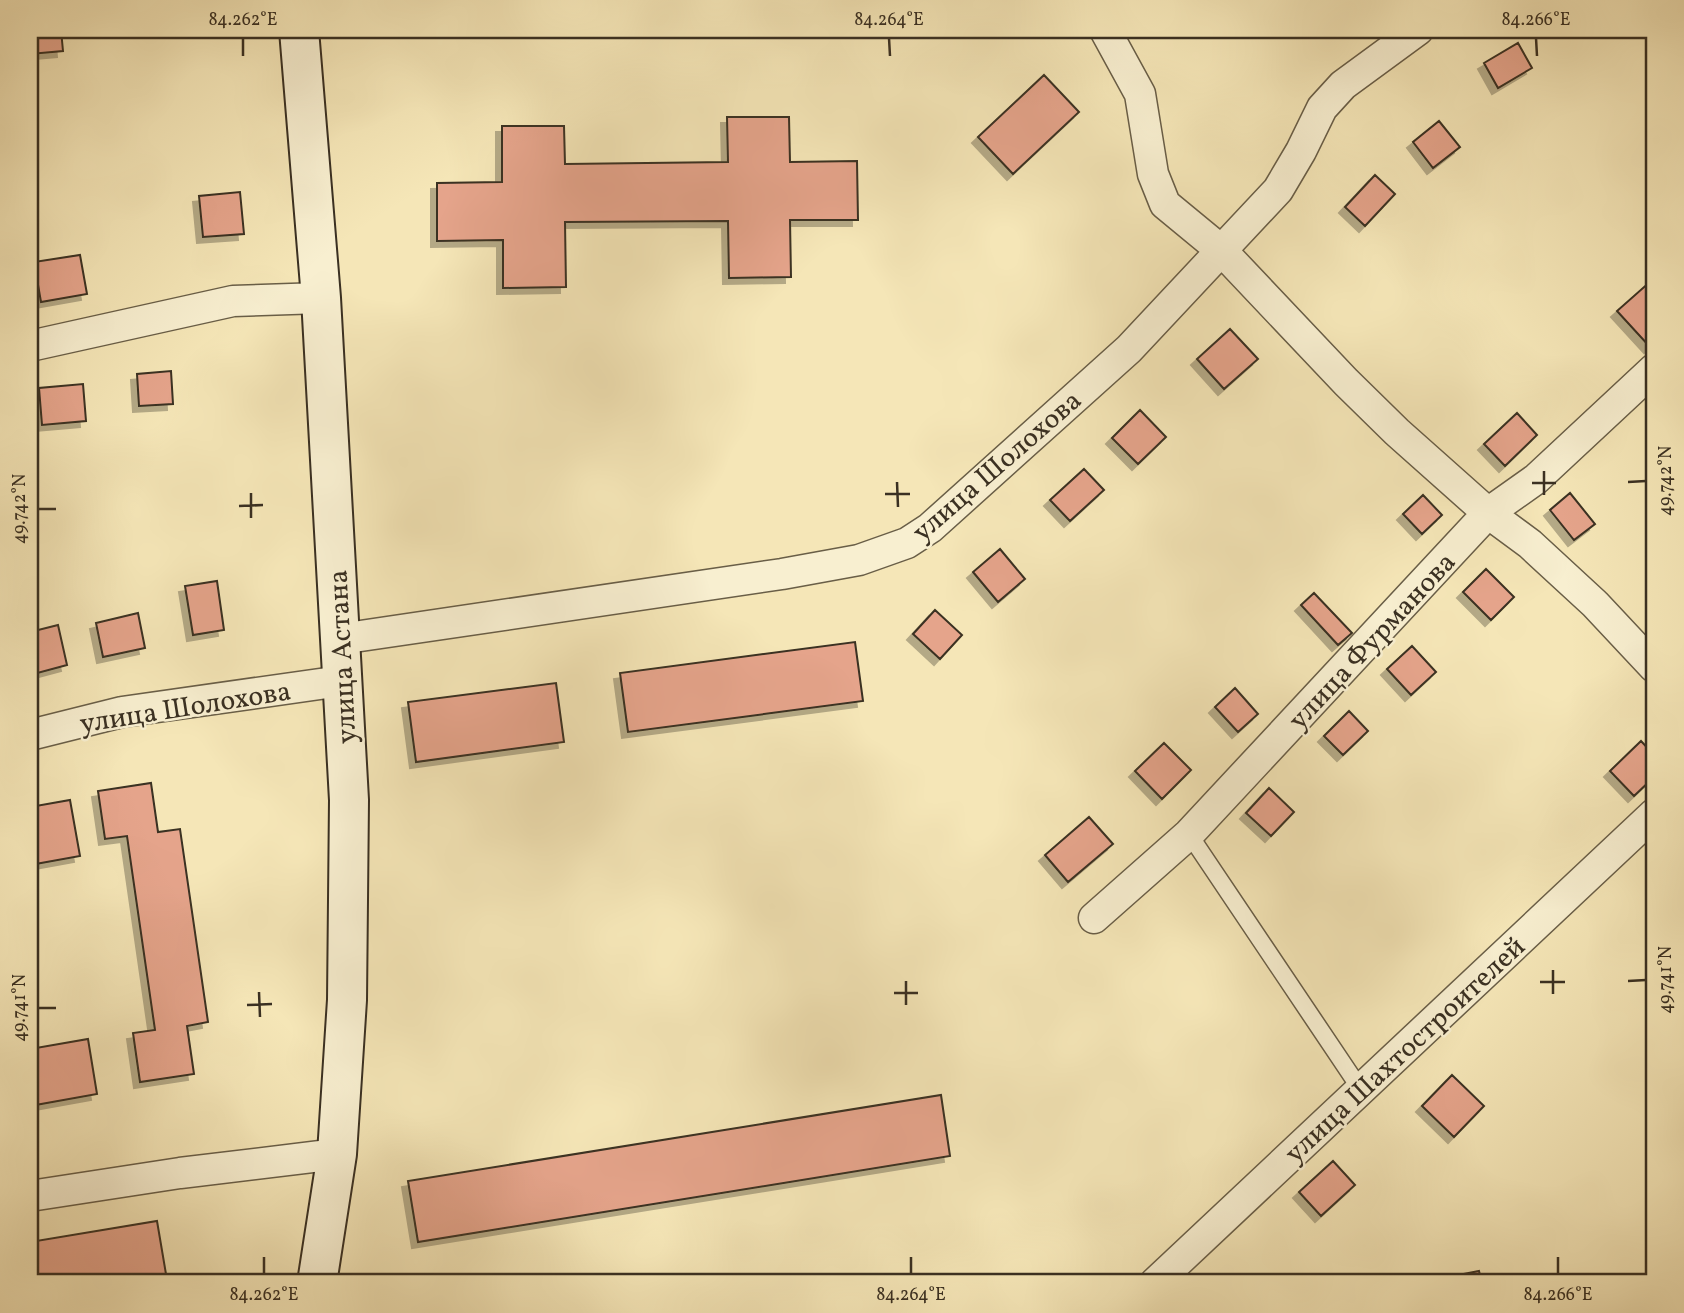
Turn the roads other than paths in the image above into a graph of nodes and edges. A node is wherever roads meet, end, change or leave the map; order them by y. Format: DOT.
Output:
graph roads {
  1 [pos="299,30"];
  2 [pos="1105,30"];
  3 [pos="1418,30"];
  4 [pos="1222,251"];
  5 [pos="321,298"];
  6 [pos="30,346"];
  7 [pos="1654,369"];
  8 [pos="1488,513"];
  9 [pos="340,639"];
  10 [pos="1654,667"];
  11 [pos="341,681"];
  12 [pos="30,735"];
  13 [pos="1654,814"];
  14 [pos="1189,835"];
  15 [pos="1094,919"];
  16 [pos="1361,1090"];
  17 [pos="337,1154"];
  18 [pos="30,1196"];
  19 [pos="317,1283"];
  20 [pos="1155,1283"];
  1 -- 5 [label="street, улица Астана"];
  2 -- 4 [label="street"];
  3 -- 4 [label="street, улица Шолохова"];
  4 -- 8 [label="street"];
  4 -- 9 [label="street, улица Шолохова"];
  5 -- 6 [label="street"];
  5 -- 9 [label="street, улица Астана"];
  7 -- 8 [label="street, улица Фурманова"];
  8 -- 10 [label="street"];
  8 -- 14 [label="street, улица Фурманова"];
  9 -- 11 [label="street, улица Астана"];
  11 -- 12 [label="street, улица Шолохова"];
  11 -- 17 [label="street, улица Астана"];
  13 -- 16 [label="street, улица Шахтостроителей"];
  14 -- 15 [label="street, улица Фурманова"];
  14 -- 16 [label="lane"];
  16 -- 20 [label="street, улица Шахтостроителей"];
  17 -- 18 [label="street"];
  17 -- 19 [label="street, улица Астана"];
}
